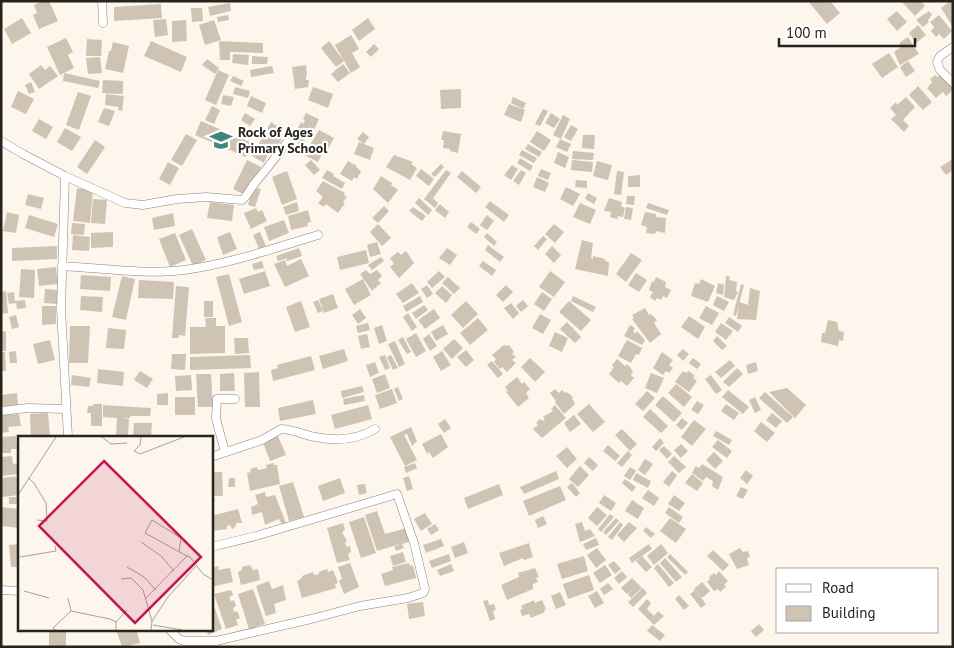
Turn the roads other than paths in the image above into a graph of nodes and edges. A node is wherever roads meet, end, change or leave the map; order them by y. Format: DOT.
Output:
graph roads {
  1 [pos="102,1"];
  2 [pos="103,22"];
  3 [pos="953,47"];
  4 [pos="953,83"];
  5 [pos="1,141"];
  6 [pos="287,142"];
  7 [pos="65,176"];
  8 [pos="318,235"];
  9 [pos="62,266"];
  10 [pos="235,399"];
  11 [pos="66,409"];
  12 [pos="1,411"];
  13 [pos="375,429"];
  14 [pos="68,436"];
  15 [pos="225,452"];
  16 [pos="212,457"];
  17 [pos="212,546"];
  18 [pos="1,590"];
  19 [pos="18,591"];
  20 [pos="170,630"];
  1 -- 2 [label="street"];
  3 -- 4 [label="street"];
  5 -- 7 [label="street"];
  6 -- 7 [label="street"];
  7 -- 9 [label="street"];
  8 -- 9 [label="street"];
  9 -- 11 [label="street"];
  10 -- 15 [label="street"];
  11 -- 12 [label="street"];
  11 -- 14 [label="street"];
  13 -- 15 [label="street"];
  15 -- 16 [label="street"];
  17 -- 20 [label="street"];
  18 -- 19 [label="street"];
}
